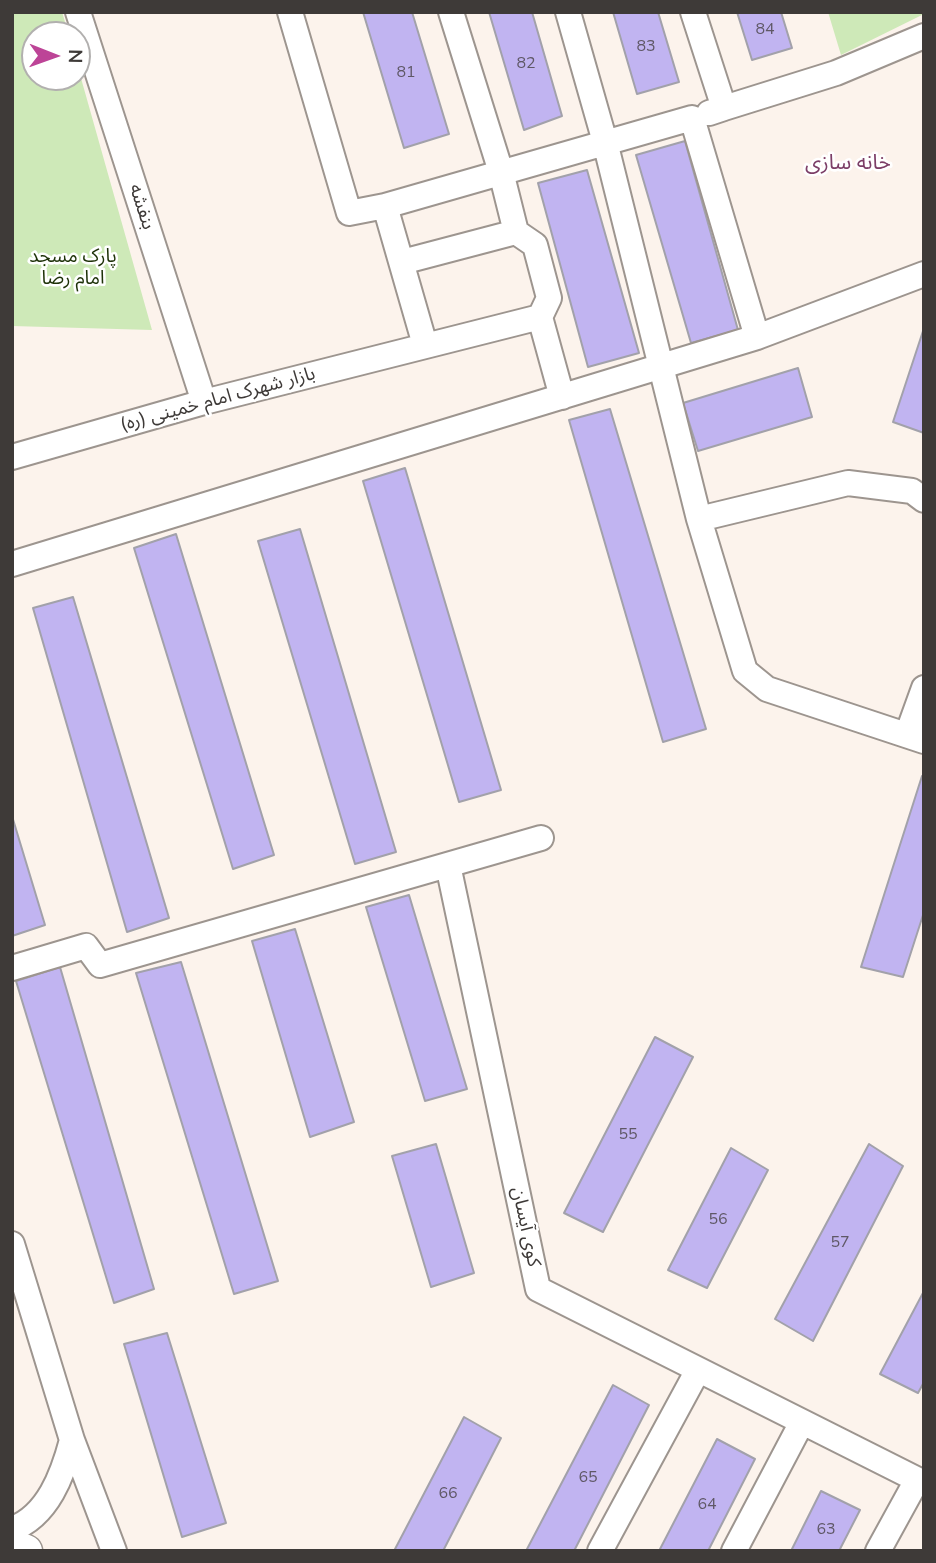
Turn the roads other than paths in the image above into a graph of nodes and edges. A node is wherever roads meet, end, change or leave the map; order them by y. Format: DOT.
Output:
graph roads {
  1 [pos="78,12"];
  2 [pos="290,12"];
  3 [pos="452,12"];
  4 [pos="568,12"];
  5 [pos="693,12"];
  6 [pos="924,36"];
  7 [pos="724,108"];
  8 [pos="692,118"];
  9 [pos="605,142"];
  10 [pos="501,172"];
  11 [pos="385,206"];
  12 [pos="516,232"];
  13 [pos="402,262"];
  14 [pos="924,274"];
  15 [pos="540,317"];
  16 [pos="757,337"];
  17 [pos="425,345"];
  18 [pos="661,367"];
  19 [pos="562,397"];
  20 [pos="204,402"];
  21 [pos="12,457"];
  22 [pos="924,500"];
  23 [pos="699,519"];
  24 [pos="12,564"];
  25 [pos="924,688"];
  26 [pos="916,738"];
  27 [pos="541,838"];
  28 [pos="448,865"];
  29 [pos="12,968"];
  30 [pos="12,1244"];
  31 [pos="698,1370"];
  32 [pos="802,1422"];
  33 [pos="72,1440"];
  34 [pos="920,1481"];
  35 [pos="12,1528"];
  36 [pos="12,1545"];
  37 [pos="26,1551"];
  38 [pos="114,1551"];
  39 [pos="600,1551"];
  40 [pos="734,1551"];
  41 [pos="878,1551"];
  1 -- 20 [label="street, بنفشه"];
  2 -- 11 [label="street"];
  3 -- 10 [label="street"];
  4 -- 9 [label="street"];
  5 -- 7 [label="street"];
  6 -- 7 [label="street"];
  7 -- 8 [label="street"];
  8 -- 9 [label="street"];
  8 -- 16 [label="street"];
  9 -- 10 [label="street"];
  9 -- 18 [label="street"];
  10 -- 11 [label="street"];
  10 -- 12 [label="street"];
  11 -- 13 [label="street"];
  12 -- 13 [label="street"];
  12 -- 15 [label="street"];
  13 -- 17 [label="street"];
  14 -- 16 [label="street"];
  15 -- 17 [label="street, بازار شهرک امام خمینی (ره)"];
  15 -- 19 [label="street"];
  16 -- 18 [label="street"];
  17 -- 20 [label="street, بازار شهرک امام خمینی (ره)"];
  18 -- 19 [label="street"];
  18 -- 23 [label="street"];
  19 -- 24 [label="street"];
  20 -- 21 [label="street, بازار شهرک امام خمینی (ره)"];
  22 -- 23 [label="street"];
  23 -- 26 [label="street"];
  25 -- 26 [label="street"];
  27 -- 28 [label="street"];
  28 -- 29 [label="street"];
  28 -- 31 [label="street, کوی آیسان"];
  30 -- 33 [label="street"];
  31 -- 32 [label="street, کوی آیسان"];
  31 -- 39 [label="street"];
  32 -- 34 [label="street, کوی آیسان"];
  32 -- 40 [label="street"];
  33 -- 35 [label="street"];
  33 -- 38 [label="street"];
  34 -- 41 [label="street"];
  36 -- 37 [label="main road"];
}
